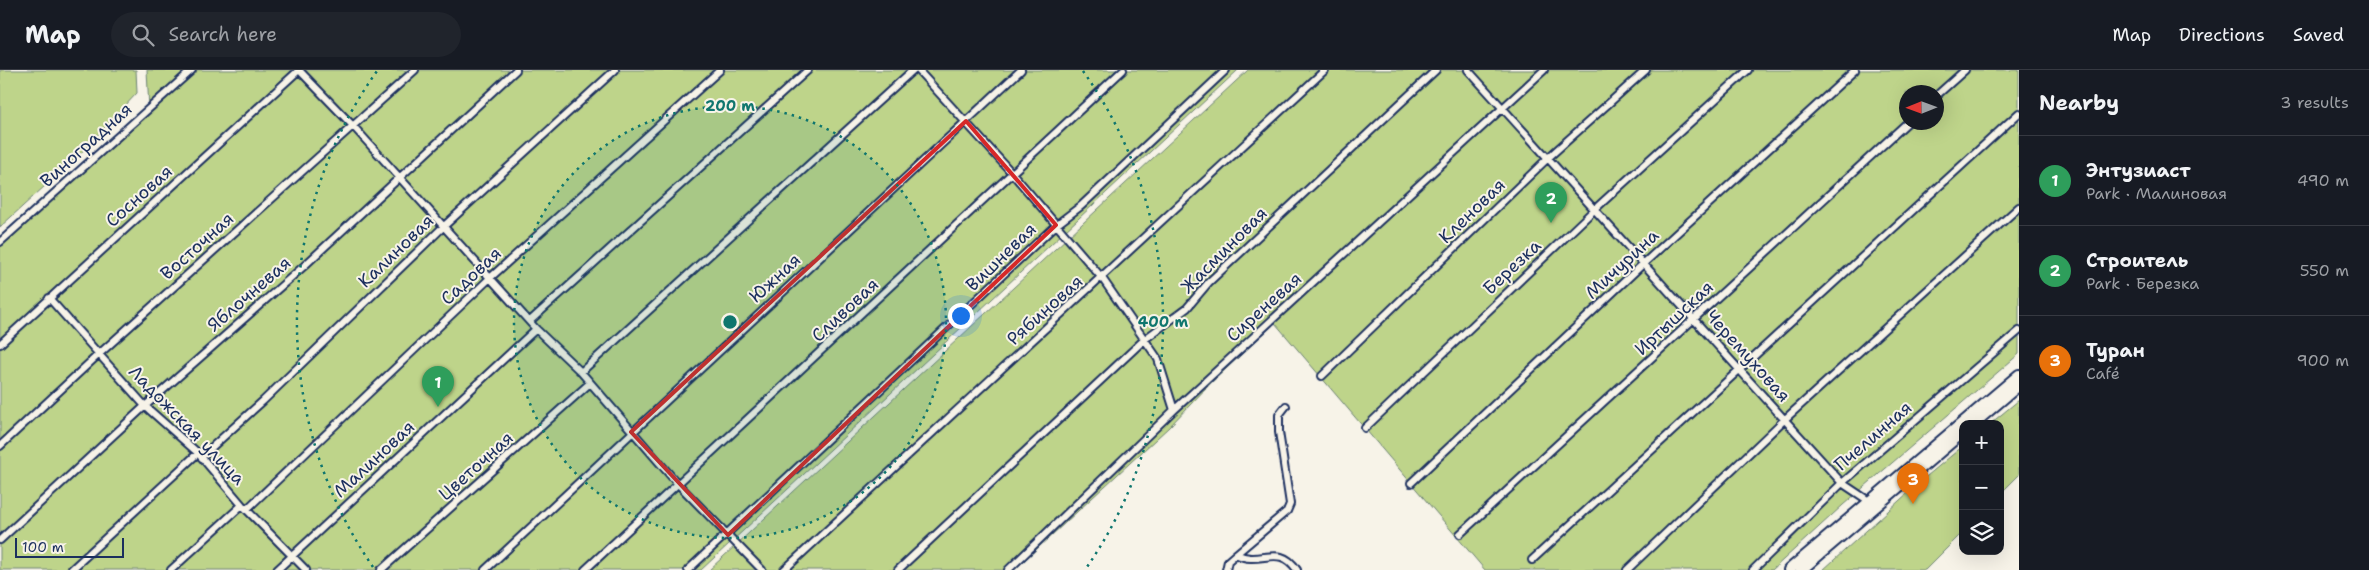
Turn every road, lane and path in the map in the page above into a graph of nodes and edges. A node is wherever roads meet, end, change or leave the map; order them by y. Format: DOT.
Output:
graph roads {
  1 [pos="192,70"];
  2 [pos="299,70"];
  3 [pos="416,70"];
  4 [pos="516,70"];
  5 [pos="615,70"];
  6 [pos="720,70"];
  7 [pos="808,70"];
  8 [pos="913,70"];
  9 [pos="918,70"];
  10 [pos="1021,70"];
  11 [pos="1123,70"];
  12 [pos="1226,70"];
  13 [pos="1324,70"];
  14 [pos="1436,70"];
  15 [pos="1468,70"];
  16 [pos="1544,70"];
  17 [pos="1646,70"];
  18 [pos="1748,70"];
  19 [pos="1855,70"];
  20 [pos="1965,70"];
  21 [pos="1944,89"];
  22 [pos="1503,109"];
  23 [pos="2019,113"];
  24 [pos="966,122"];
  25 [pos="354,127"];
  26 [pos="1899,130"];
  27 [pos="1549,157"];
  28 [pos="1012,173"];
  29 [pos="400,177"];
  30 [pos="2019,207"];
  31 [pos="1595,209"];
  32 [pos="1056,225"];
  33 [pos="443,227"];
  34 [pos="0,242"];
  35 [pos="1643,264"];
  36 [pos="490,278"];
  37 [pos="1102,278"];
  38 [pos="49,298"];
  39 [pos="1695,320"];
  40 [pos="530,321"];
  41 [pos="536,329"];
  42 [pos="2019,331"];
  43 [pos="1145,339"];
  44 [pos="0,344"];
  45 [pos="98,354"];
  46 [pos="1740,371"];
  47 [pos="581,372"];
  48 [pos="2019,375"];
  49 [pos="1322,376"];
  50 [pos="590,383"];
  51 [pos="2019,385"];
  52 [pos="145,406"];
  53 [pos="1286,406"];
  54 [pos="1174,410"];
  55 [pos="1784,420"];
  56 [pos="1978,420"];
  57 [pos="1365,428"];
  58 [pos="631,432"];
  59 [pos="1959,435"];
  60 [pos="0,446"];
  61 [pos="200,455"];
  62 [pos="677,483"];
  63 [pos="1411,483"];
  64 [pos="1842,483"];
  65 [pos="1869,501"];
  66 [pos="244,507"];
  67 [pos="1460,534"];
  68 [pos="728,535"];
  69 [pos="0,540"];
  70 [pos="1236,554"];
  71 [pos="293,555"];
  72 [pos="1532,560"];
  73 [pos="71,570"];
  74 [pos="171,570"];
  75 [pos="277,570"];
  76 [pos="306,570"];
  77 [pos="381,570"];
  78 [pos="485,570"];
  79 [pos="585,570"];
  80 [pos="688,570"];
  81 [pos="762,570"];
  82 [pos="784,570"];
  83 [pos="898,570"];
  84 [pos="1008,570"];
  85 [pos="1226,570"];
  86 [pos="1297,570"];
  87 [pos="1627,570"];
  88 [pos="1752,570"];
  89 [pos="1789,570"];
  90 [pos="1801,570"];
  1 -- 34 [label="street, Виноградная"];
  2 -- 25 [label="street"];
  2 -- 38 [label="street, Сосновая"];
  3 -- 25 [label="street, Восточная"];
  4 -- 29 [label="street, Яблочневая"];
  5 -- 33 [label="street, Калиновая"];
  6 -- 36 [label="street, Садовая"];
  7 -- 40 [label="street"];
  8 -- 47 [label="street"];
  9 -- 24 [label="street"];
  10 -- 24 [label="street, Южная"];
  11 -- 28 [label="street, Сливовая"];
  12 -- 32 [label="street, Вишневая"];
  13 -- 37 [label="street, Рябиновая"];
  14 -- 43 [label="street, Жасминовая"];
  15 -- 22 [label="street, Черемуховая"];
  16 -- 22 [label="street, Сиреневая"];
  17 -- 27 [label="street, Кленовая"];
  18 -- 31 [label="street, Березка"];
  19 -- 35 [label="street, Мичурина"];
  20 -- 21 [label="street"];
  22 -- 27 [label="street, Черемуховая"];
  22 -- 54 [label="street, Сиреневая"];
  23 -- 46 [label="street"];
  24 -- 28 [label="street"];
  24 -- 58 [label="street, Южная"];
  25 -- 29 [label="street"];
  25 -- 45 [label="street, Восточная"];
  26 -- 39 [label="street, Иртышская"];
  27 -- 31 [label="street, Черемуховая"];
  27 -- 49 [label="street, Кленовая"];
  28 -- 32 [label="street"];
  28 -- 62 [label="street, Сливовая"];
  29 -- 33 [label="street"];
  29 -- 52 [label="street, Яблочневая"];
  30 -- 55 [label="street"];
  31 -- 35 [label="street, Черемуховая"];
  31 -- 57 [label="street, Березка"];
  32 -- 37 [label="street"];
  32 -- 68 [label="street, Вишневая"];
  33 -- 36 [label="street"];
  33 -- 61 [label="street, Калиновая"];
  35 -- 39 [label="street, Черемуховая"];
  35 -- 63 [label="street, Мичурина"];
  36 -- 40 [label="street"];
  36 -- 66 [label="street, Садовая"];
  37 -- 43 [label="street"];
  37 -- 82 [label="street, Рябиновая"];
  38 -- 44 [label="street, Сосновая"];
  38 -- 45 [label="street, Ладожская улица"];
  39 -- 46 [label="street, Черемуховая"];
  39 -- 67 [label="street, Иртышская"];
  40 -- 41 [label="street"];
  41 -- 47 [label="street"];
  41 -- 71 [label="street, Малиновая"];
  42 -- 64 [label="street, Пчелинная"];
  43 -- 54 [label="street"];
  43 -- 83 [label="street, Жасминовая"];
  45 -- 52 [label="street, Ладожская улица"];
  45 -- 60 [label="street, Восточная"];
  46 -- 55 [label="street, Черемуховая"];
  46 -- 72 [label="street"];
  47 -- 50 [label="street"];
  48 -- 65 [label="main road"];
  50 -- 58 [label="street"];
  50 -- 77 [label="street, Цветочная"];
  51 -- 56 [label="main road"];
  52 -- 61 [label="street, Ладожская улица"];
  52 -- 69 [label="street, Яблочневая"];
  53 -- 70 [label="street"];
  54 -- 84 [label="street, Сиреневая"];
  55 -- 64 [label="street, Черемуховая"];
  55 -- 87 [label="street"];
  58 -- 62 [label="street"];
  58 -- 78 [label="street, Южная"];
  59 -- 90 [label="main road"];
  61 -- 66 [label="street, Ладожская улица"];
  61 -- 73 [label="street, Калиновая"];
  62 -- 68 [label="street"];
  62 -- 79 [label="street, Сливовая"];
  64 -- 65 [label="street, Черемуховая"];
  64 -- 88 [label="street, Пчелинная"];
  65 -- 89 [label="main road"];
  66 -- 71 [label="street, Ладожская улица"];
  66 -- 74 [label="street, Садовая"];
  68 -- 80 [label="street, Вишневая"];
  68 -- 81 [label="street"];
  70 -- 85 [label="street"];
  70 -- 86 [label="street"];
  71 -- 75 [label="street, Малиновая"];
  71 -- 76 [label="street, Ладожская улица"];
}
